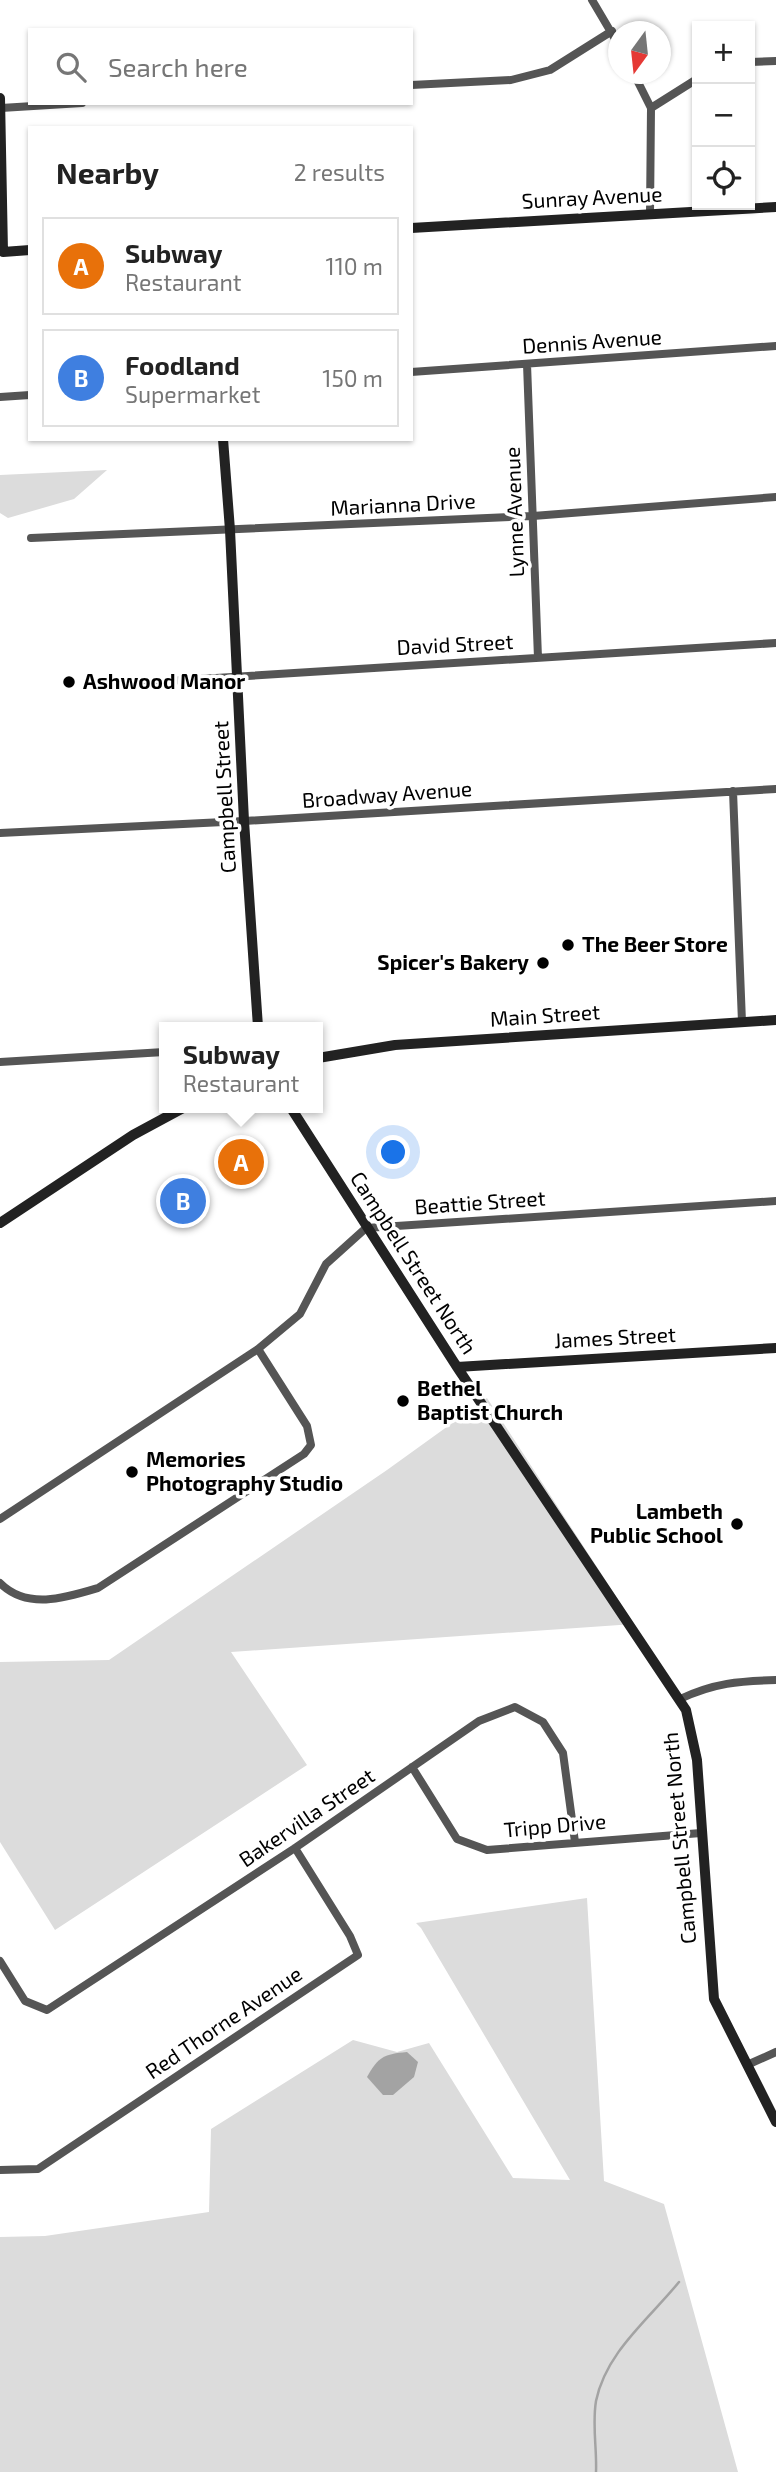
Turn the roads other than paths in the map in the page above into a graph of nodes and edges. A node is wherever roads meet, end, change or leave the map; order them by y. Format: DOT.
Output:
graph roads {
  1 [pos="592,0"];
  2 [pos="608,25"];
  3 [pos="608,34"];
  4 [pos="776,61"];
  5 [pos="755,62"];
  6 [pos="692,82"];
  7 [pos="639,84"];
  8 [pos="413,85"];
  9 [pos="0,98"];
  10 [pos="50,105"];
  11 [pos="1,108"];
  12 [pos="651,108"];
  13 [pos="776,207"];
  14 [pos="650,214"];
  15 [pos="413,228"];
  16 [pos="28,250"];
  17 [pos="1,252"];
  18 [pos="776,346"];
  19 [pos="527,364"];
  20 [pos="413,372"];
  21 [pos="28,395"];
  22 [pos="0,397"];
  23 [pos="223,441"];
  24 [pos="776,497"];
  25 [pos="533,516"];
  26 [pos="230,530"];
  27 [pos="31,538"];
  28 [pos="776,643"];
  29 [pos="538,658"];
  30 [pos="238,676"];
  31 [pos="135,682"];
  32 [pos="776,789"];
  33 [pos="733,791"];
  34 [pos="244,821"];
  35 [pos="0,833"];
  36 [pos="776,1020"];
  37 [pos="258,1022"];
  38 [pos="742,1022"];
  39 [pos="159,1052"];
  40 [pos="323,1057"];
  41 [pos="0,1062"];
  42 [pos="174,1113"];
  43 [pos="294,1113"];
  44 [pos="776,1201"];
  45 [pos="0,1223"];
  46 [pos="366,1228"];
  47 [pos="776,1348"];
  48 [pos="258,1349"];
  49 [pos="457,1367"];
  50 [pos="0,1519"];
  51 [pos="0,1583"];
  52 [pos="776,1679"];
  53 [pos="680,1699"];
  54 [pos="412,1768"];
  55 [pos="701,1833"];
  56 [pos="575,1842"];
  57 [pos="295,1848"];
  58 [pos="0,1961"];
  59 [pos="776,2052"];
  60 [pos="747,2065"];
  61 [pos="776,2122"];
  62 [pos="0,2170"];
  1 -- 2 [label="street"];
  3 -- 8 [label="street"];
  4 -- 5 [label="street"];
  6 -- 12 [label="street"];
  7 -- 12 [label="street"];
  9 -- 11 [label="street"];
  10 -- 11 [label="street"];
  11 -- 17 [label="street"];
  12 -- 14 [label="street"];
  13 -- 14 [label="street, Sunray Avenue"];
  14 -- 15 [label="street, Sunray Avenue"];
  16 -- 17 [label="street"];
  18 -- 19 [label="street, Dennis Avenue"];
  19 -- 20 [label="street, Dennis Avenue"];
  19 -- 25 [label="street, Lynne Avenue"];
  21 -- 22 [label="street"];
  23 -- 26 [label="street, Campbell Street"];
  24 -- 25 [label="street, Marianna Drive"];
  25 -- 26 [label="street, Marianna Drive"];
  25 -- 29 [label="street, Lynne Avenue"];
  26 -- 27 [label="street, Marianna Drive"];
  26 -- 30 [label="street, Campbell Street"];
  28 -- 29 [label="street, David Street"];
  29 -- 30 [label="street, David Street"];
  30 -- 31 [label="street, David Street"];
  30 -- 34 [label="street, Campbell Street"];
  32 -- 33 [label="street, Broadway Avenue"];
  33 -- 34 [label="street, Broadway Avenue"];
  33 -- 38 [label="street"];
  34 -- 35 [label="street, Broadway Avenue"];
  34 -- 37 [label="street, Campbell Street"];
  36 -- 38 [label="street, Main Street"];
  38 -- 40 [label="street, Main Street"];
  39 -- 41 [label="street"];
  42 -- 45 [label="street"];
  43 -- 46 [label="street, Campbell Street North"];
  44 -- 46 [label="street, Beattie Street"];
  46 -- 48 [label="street"];
  46 -- 49 [label="street, Campbell Street North"];
  47 -- 49 [label="street, James Street"];
  48 -- 50 [label="street"];
  48 -- 51 [label="street"];
  49 -- 53 [label="street, Campbell Street North"];
  52 -- 53 [label="street"];
  53 -- 55 [label="street, Campbell Street North"];
  54 -- 56 [label="street, Tripp Drive"];
  54 -- 56 [label="street, Bakervilla Street"];
  54 -- 57 [label="street, Bakervilla Street"];
  55 -- 56 [label="street, Tripp Drive"];
  55 -- 60 [label="street, Campbell Street North"];
  57 -- 58 [label="street, Bakervilla Street"];
  57 -- 62 [label="street, Red Thorne Avenue"];
  59 -- 60 [label="street"];
  60 -- 61 [label="street, Campbell Street North"];
}
